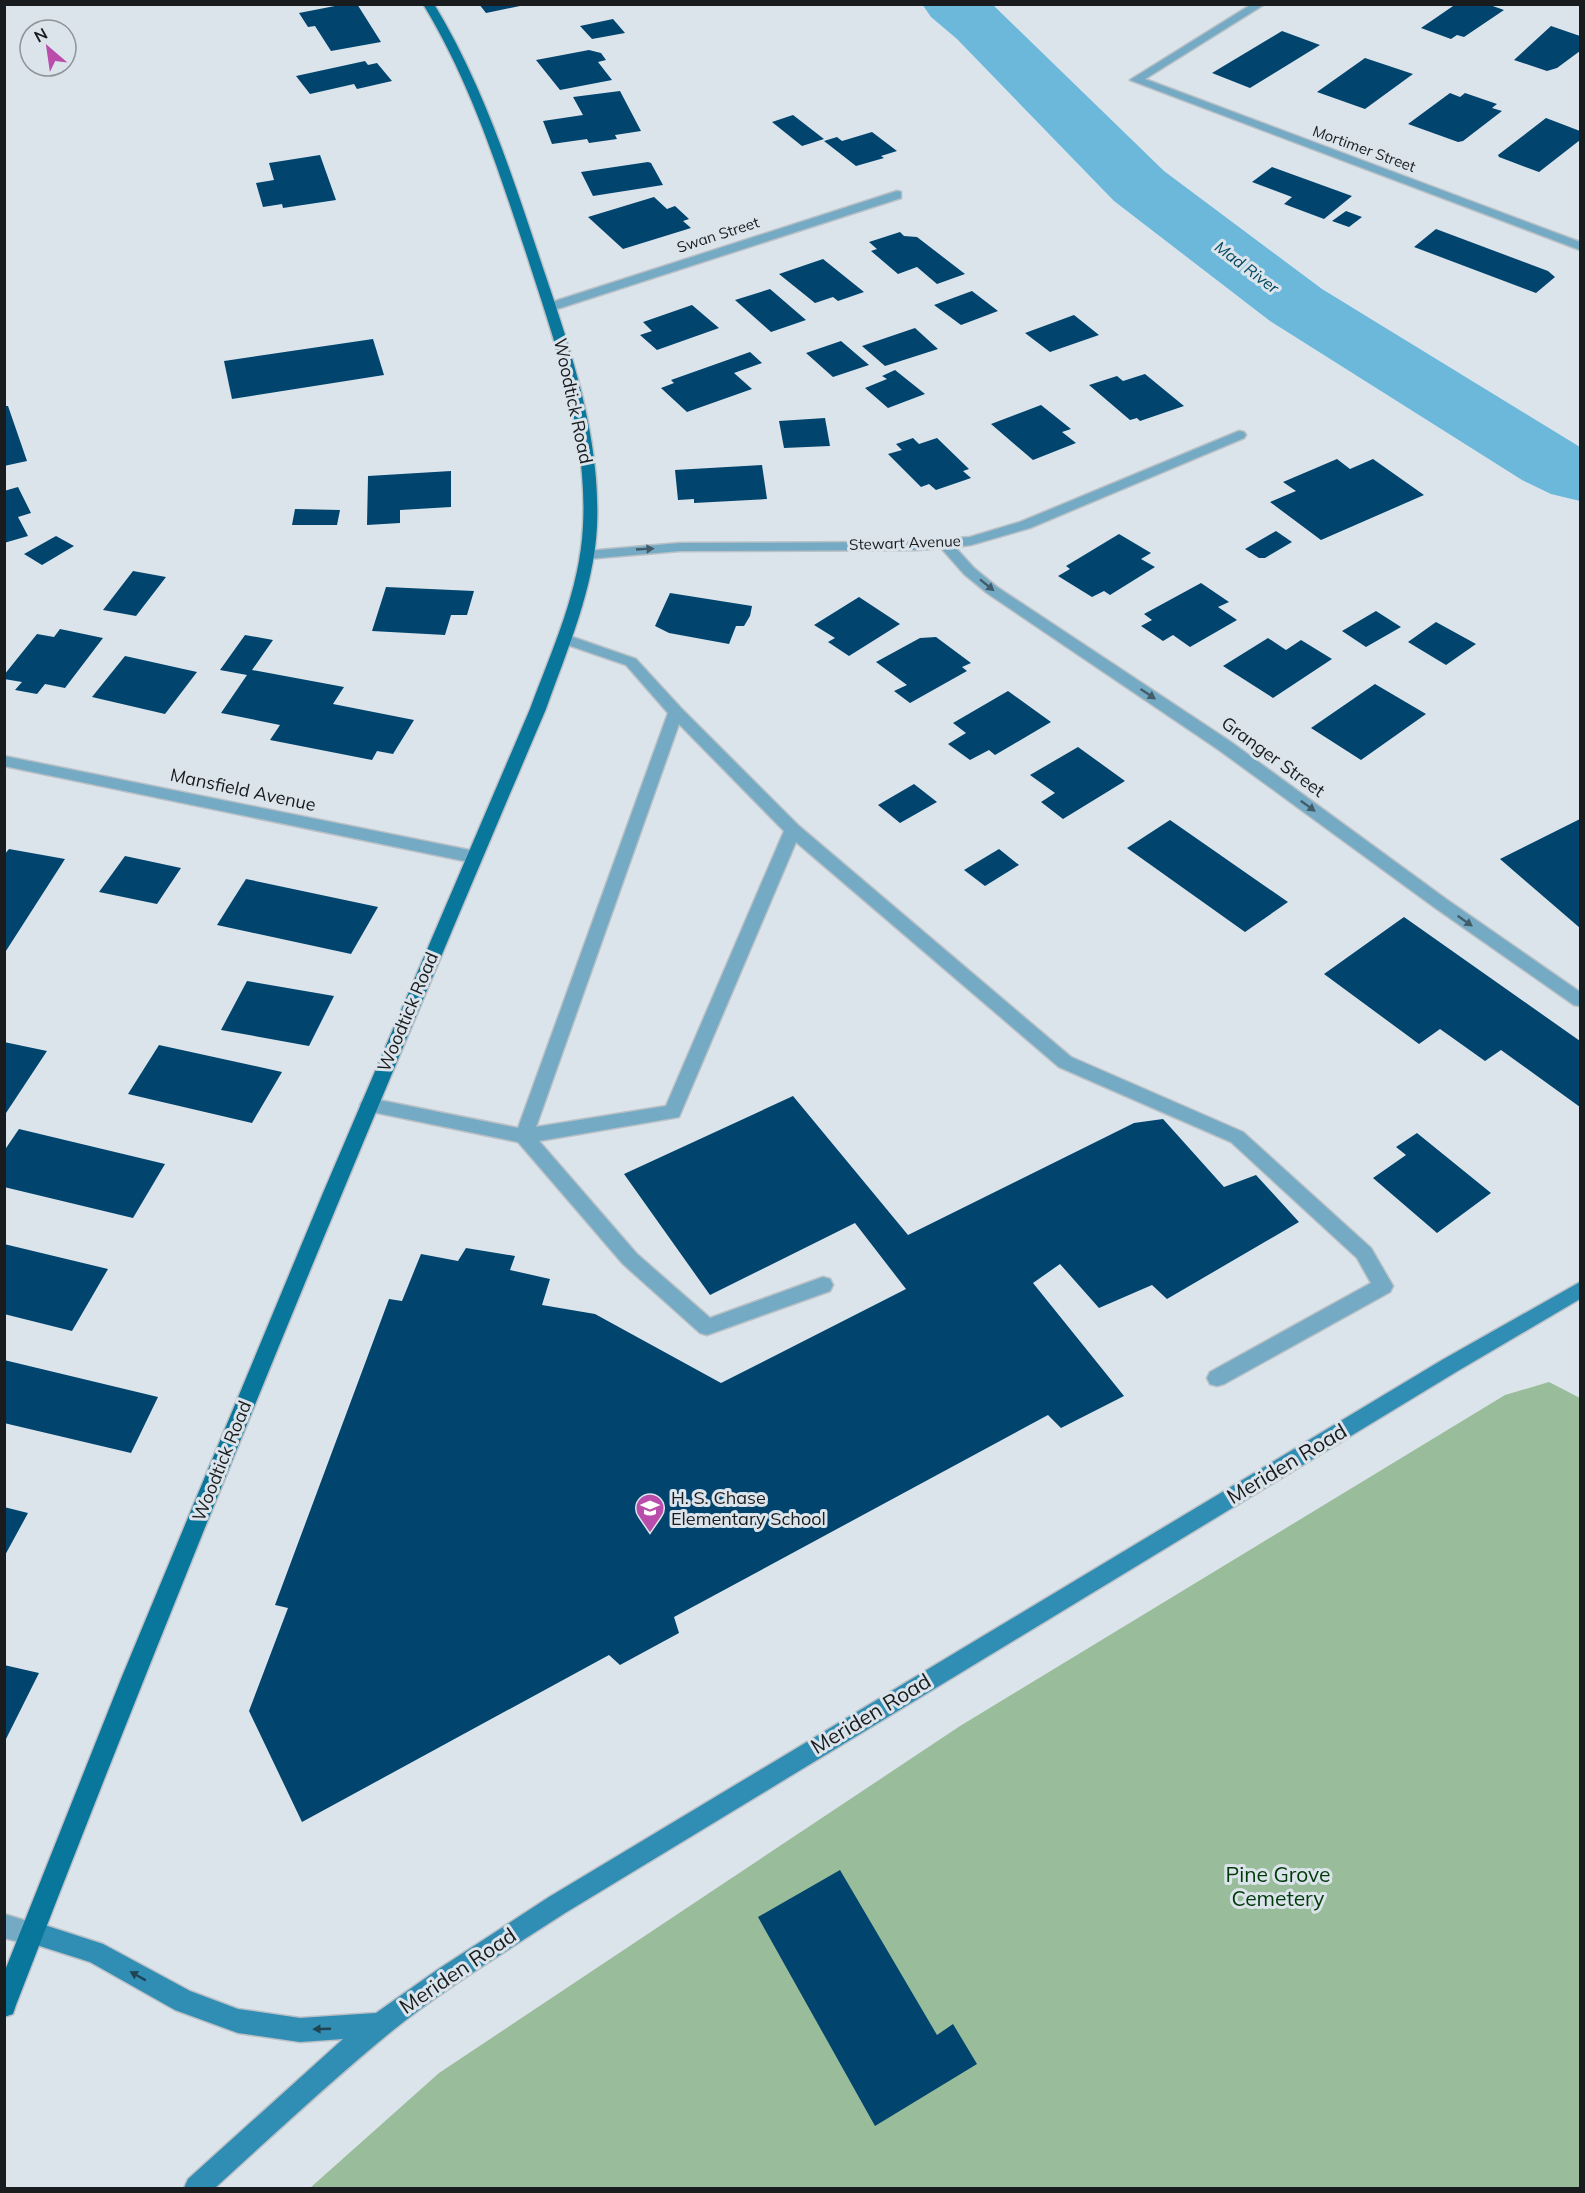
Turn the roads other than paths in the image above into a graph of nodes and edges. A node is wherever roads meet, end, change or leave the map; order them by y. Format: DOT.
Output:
graph roads {
  1 [pos="428,4"];
  2 [pos="1260,4"];
  3 [pos="897,195"];
  4 [pos="1581,246"];
  5 [pos="550,307"];
  6 [pos="1239,435"];
  7 [pos="945,544"];
  8 [pos="587,555"];
  9 [pos="564,639"];
  10 [pos="676,712"];
  11 [pos="4,761"];
  12 [pos="793,830"];
  13 [pos="474,857"];
  14 [pos="1581,1000"];
  15 [pos="369,1105"];
  16 [pos="524,1136"];
  17 [pos="823,1285"];
  18 [pos="1581,1290"];
  19 [pos="1217,1378"];
  20 [pos="4,1926"];
  21 [pos="32,1933"];
  22 [pos="4,2005"];
  23 [pos="381,2025"];
  24 [pos="197,2188"];
  1 -- 5 [label="main road, Woodtick Road"];
  2 -- 4 [label="street, Mortimer Street"];
  3 -- 5 [label="street, Swan Street"];
  5 -- 8 [label="main road, Woodtick Road"];
  6 -- 7 [label="street, Stewart Avenue"];
  8 -- 7 [label="street, Stewart Avenue, one-way"];
  7 -- 14 [label="street, Granger Street, one-way"];
  8 -- 9 [label="main road, Woodtick Road"];
  9 -- 10 [label="street"];
  9 -- 13 [label="main road, Woodtick Road"];
  10 -- 12 [label="street"];
  10 -- 16 [label="street"];
  11 -- 13 [label="street, Mansfield Avenue"];
  12 -- 16 [label="street"];
  12 -- 19 [label="street"];
  13 -- 15 [label="main road, Woodtick Road"];
  15 -- 16 [label="street"];
  15 -- 21 [label="main road, Woodtick Road"];
  16 -- 17 [label="street"];
  18 -- 23 [label="main road, Meriden Road"];
  20 -- 21 [label="street"];
  21 -- 22 [label="main road, Woodtick Road"];
  23 -- 21 [label="main road, one-way"];
  23 -- 24 [label="main road, Meriden Road"];
}
